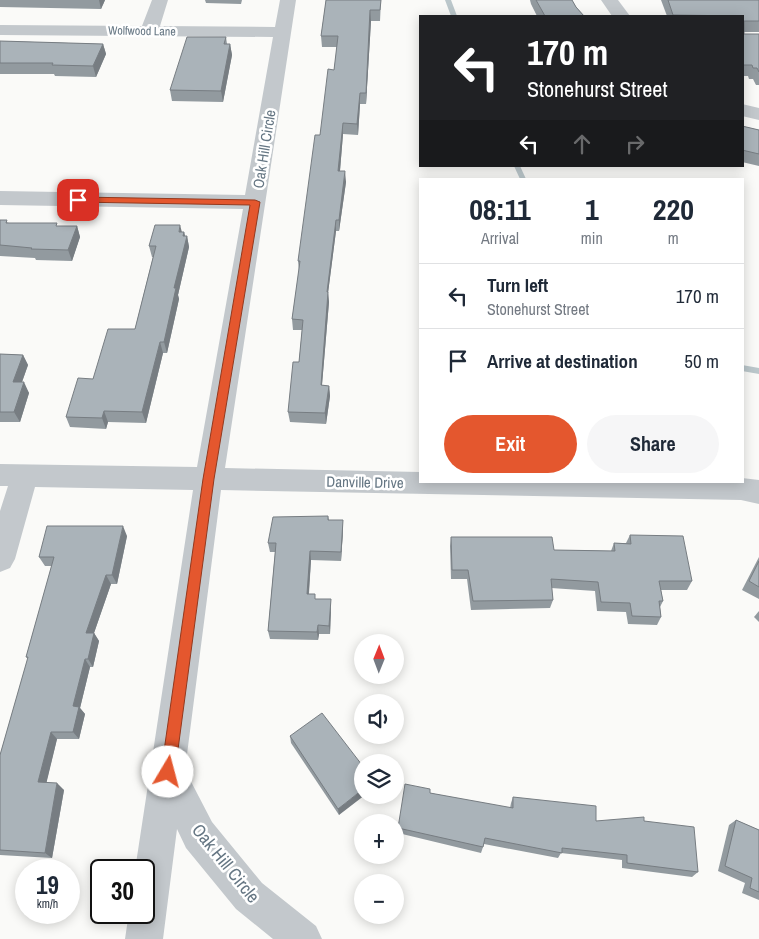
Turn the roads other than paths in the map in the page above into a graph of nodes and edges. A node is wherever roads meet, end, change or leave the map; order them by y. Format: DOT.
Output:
graph roads {
  1 [pos="160,0"];
  2 [pos="288,0"];
  3 [pos="608,0"];
  4 [pos="620,15"];
  5 [pos="0,30"];
  6 [pos="149,32"];
  7 [pos="283,32"];
  8 [pos="744,110"];
  9 [pos="759,114"];
  10 [pos="0,198"];
  11 [pos="255,202"];
  12 [pos="13,475"];
  13 [pos="209,479"];
  14 [pos="759,492"];
  15 [pos="0,559"];
  16 [pos="168,772"];
  17 [pos="144,939"];
  18 [pos="303,939"];
  1 -- 6 [label="street"];
  2 -- 7 [label="street, Oak Hill Circle"];
  3 -- 4 [label="street"];
  5 -- 6 [label="street, Wolfwood Lane"];
  6 -- 7 [label="street, Wolfwood Lane"];
  7 -- 11 [label="street, Oak Hill Circle"];
  8 -- 9 [label="street"];
  10 -- 11 [label="street"];
  11 -- 13 [label="street, Oak Hill Circle"];
  12 -- 13 [label="street, Danville Drive"];
  12 -- 15 [label="street"];
  13 -- 14 [label="street, Danville Drive"];
  13 -- 16 [label="street, Oak Hill Circle"];
  16 -- 17 [label="street, Oak Hill Circle"];
  16 -- 18 [label="street, Oak Hill Circle"];
}
